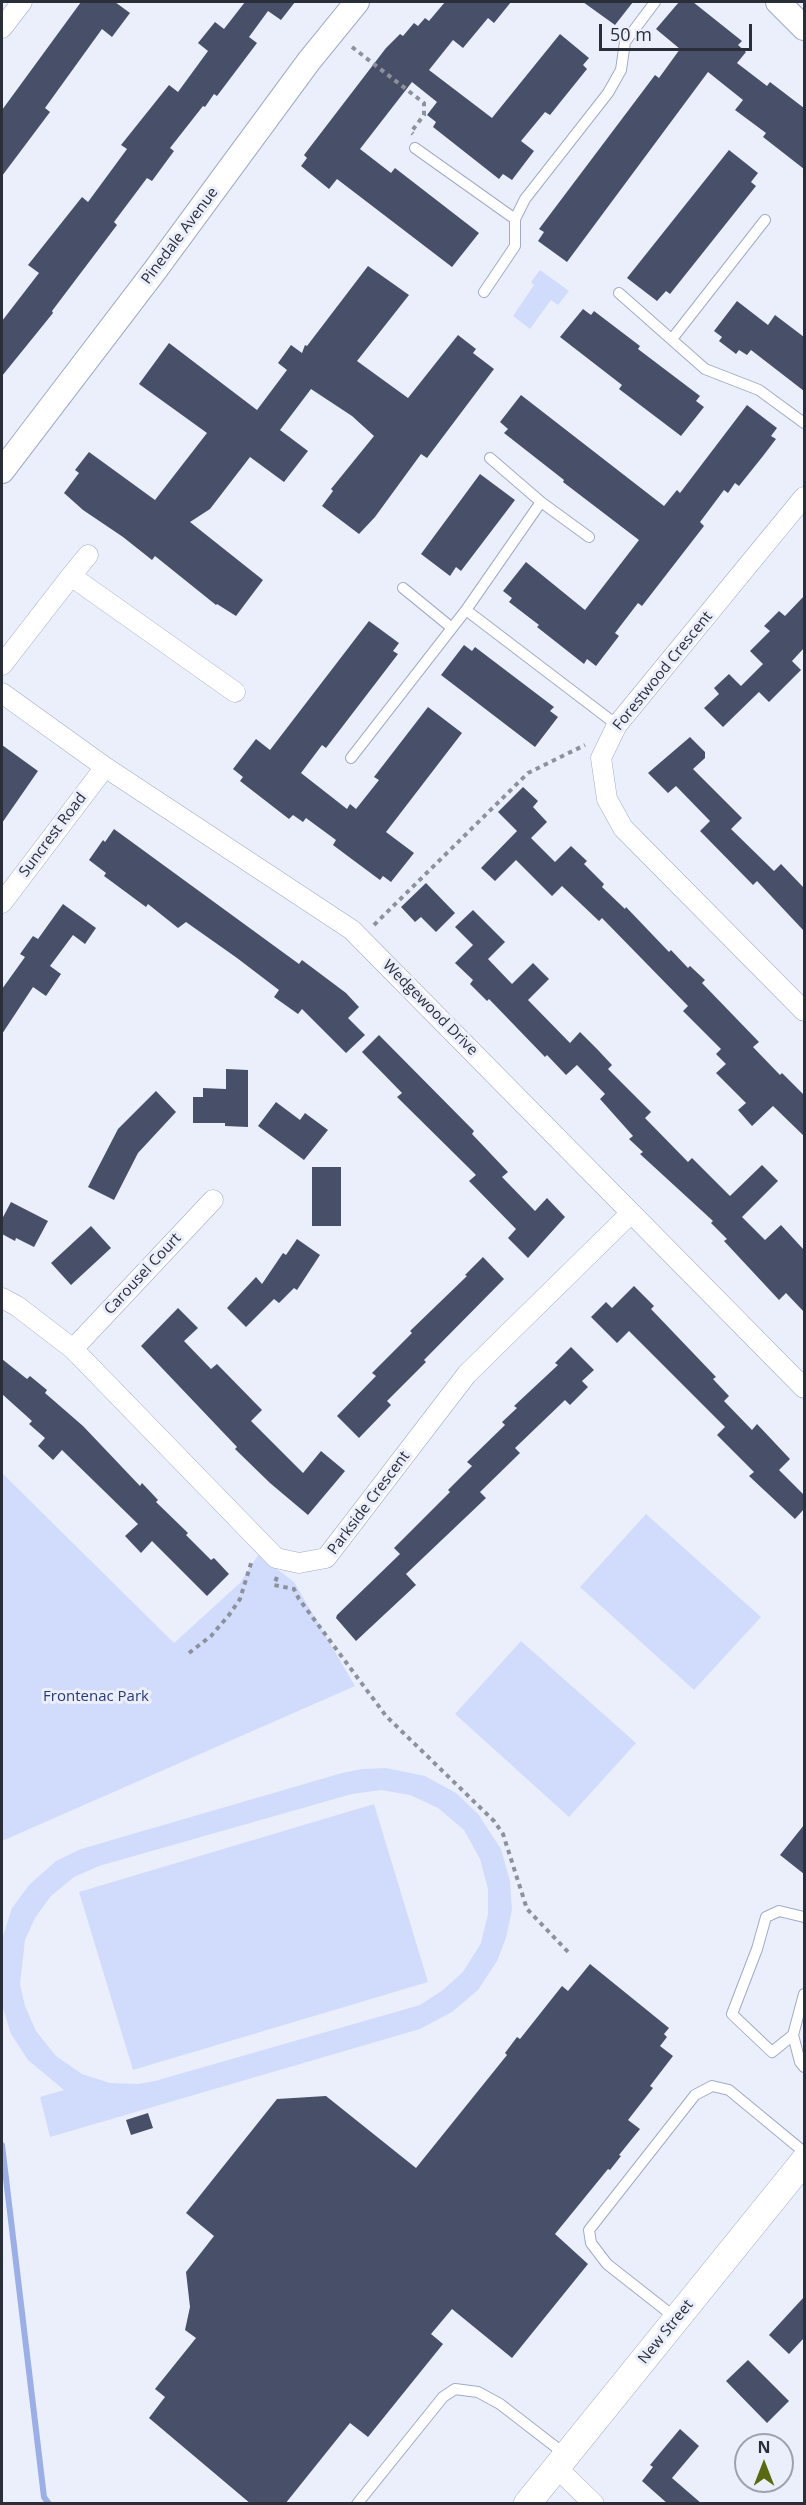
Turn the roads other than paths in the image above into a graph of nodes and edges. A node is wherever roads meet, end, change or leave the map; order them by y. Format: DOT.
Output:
graph roads {
  1 [pos="22,2"];
  2 [pos="357,2"];
  3 [pos="655,2"];
  4 [pos="778,2"];
  5 [pos="2,28"];
  6 [pos="804,28"];
  7 [pos="415,148"];
  8 [pos="514,219"];
  9 [pos="765,220"];
  10 [pos="484,292"];
  11 [pos="619,293"];
  12 [pos="672,339"];
  13 [pos="804,423"];
  14 [pos="490,458"];
  15 [pos="2,471"];
  16 [pos="804,497"];
  17 [pos="541,502"];
  18 [pos="589,537"];
  19 [pos="88,555"];
  20 [pos="71,576"];
  21 [pos="403,588"];
  22 [pos="466,610"];
  23 [pos="452,628"];
  24 [pos="2,665"];
  25 [pos="235,692"];
  26 [pos="2,693"];
  27 [pos="617,724"];
  28 [pos="351,758"];
  29 [pos="105,766"];
  30 [pos="2,903"];
  31 [pos="804,1011"];
  32 [pos="213,1200"];
  33 [pos="631,1213"];
  34 [pos="2,1298"];
  35 [pos="73,1349"];
  36 [pos="804,1388"];
  37 [pos="804,1917"];
  38 [pos="804,1994"];
  39 [pos="794,2035"];
  40 [pos="804,2067"];
  41 [pos="804,2152"];
  42 [pos="804,2161"];
  43 [pos="677,2319"];
  44 [pos="561,2461"];
  45 [pos="357,2504"];
  46 [pos="527,2504"];
  47 [pos="594,2504"];
  1 -- 5 [label="street"];
  2 -- 15 [label="street, Pinedale Avenue"];
  3 -- 8 [label="lane"];
  4 -- 6 [label="street"];
  7 -- 8 [label="lane"];
  8 -- 10 [label="lane"];
  9 -- 12 [label="lane"];
  11 -- 12 [label="lane"];
  12 -- 13 [label="lane"];
  14 -- 17 [label="lane"];
  16 -- 27 [label="street, Forestwood Crescent"];
  17 -- 18 [label="lane"];
  17 -- 22 [label="lane"];
  19 -- 20 [label="street"];
  20 -- 24 [label="street"];
  20 -- 25 [label="street"];
  21 -- 23 [label="lane"];
  22 -- 23 [label="lane"];
  22 -- 27 [label="lane"];
  23 -- 28 [label="lane"];
  26 -- 29 [label="street, Wedgewood Drive"];
  27 -- 31 [label="street, Forestwood Crescent"];
  29 -- 30 [label="street, Suncrest Road"];
  29 -- 33 [label="street, Wedgewood Drive"];
  32 -- 35 [label="street, Carousel Court"];
  33 -- 35 [label="street, Parkside Crescent"];
  33 -- 36 [label="street, Wedgewood Drive"];
  34 -- 35 [label="street"];
  37 -- 39 [label="lane"];
  38 -- 39 [label="lane"];
  39 -- 40 [label="lane"];
  41 -- 43 [label="lane"];
  42 -- 43 [label="main road, New Street"];
  43 -- 44 [label="main road, New Street"];
  44 -- 45 [label="lane"];
  44 -- 46 [label="main road, New Street"];
  44 -- 47 [label="street"];
}
